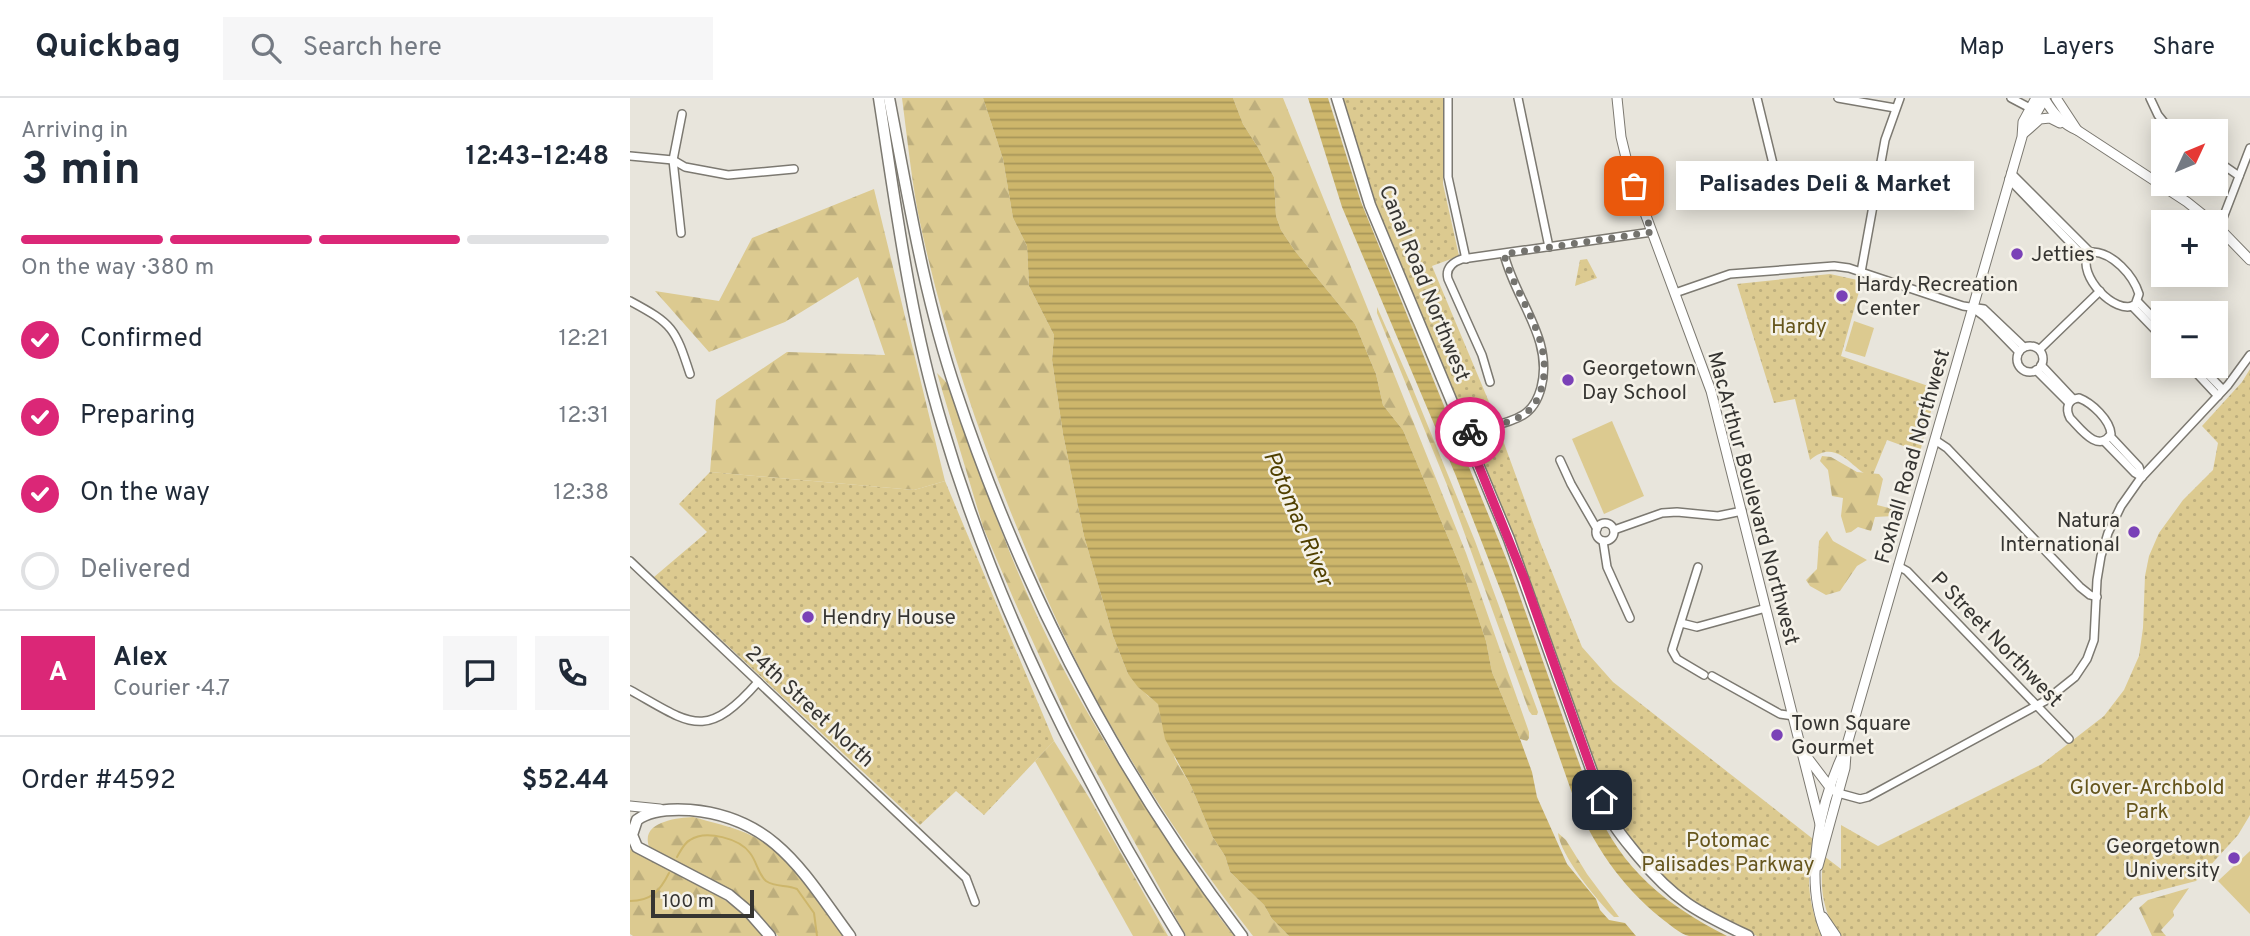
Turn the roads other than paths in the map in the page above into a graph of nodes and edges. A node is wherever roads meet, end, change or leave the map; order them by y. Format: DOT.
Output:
graph roads {
  1 [pos="879,98"];
  2 [pos="889,98"];
  3 [pos="1337,98"];
  4 [pos="1448,98"];
  5 [pos="1518,98"];
  6 [pos="1617,98"];
  7 [pos="1757,98"];
  8 [pos="1838,98"];
  9 [pos="1900,98"];
  10 [pos="2011,98"];
  11 [pos="2042,98"];
  12 [pos="2056,98"];
  13 [pos="2064,98"];
  14 [pos="2150,98"];
  15 [pos="1895,108"];
  16 [pos="2030,108"];
  17 [pos="682,114"];
  18 [pos="2161,119"];
  19 [pos="2077,130"];
  20 [pos="2023,134"];
  21 [pos="2250,148"];
  22 [pos="630,156"];
  23 [pos="673,160"];
  24 [pos="2228,168"];
  25 [pos="794,169"];
  26 [pos="1776,176"];
  27 [pos="2010,176"];
  28 [pos="2239,176"];
  29 [pos="1749,183"];
  30 [pos="1875,187"];
  31 [pos="2197,210"];
  32 [pos="2225,210"];
  33 [pos="1652,232"];
  34 [pos="681,233"];
  35 [pos="2228,238"];
  36 [pos="1549,247"];
  37 [pos="1504,254"];
  38 [pos="2088,256"];
  39 [pos="1466,259"];
  40 [pos="2250,260"];
  41 [pos="1861,272"];
  42 [pos="2100,291"];
  43 [pos="1675,293"];
  44 [pos="630,301"];
  45 [pos="2135,304"];
  46 [pos="1973,308"];
  47 [pos="2151,318"];
  48 [pos="2151,323"];
  49 [pos="2040,349"];
  50 [pos="2022,350"];
  51 [pos="2250,355"];
  52 [pos="2039,368"];
  53 [pos="690,374"];
  54 [pos="2204,378"];
  55 [pos="2209,378"];
  56 [pos="1490,382"];
  57 [pos="2221,393"];
  58 [pos="2071,401"];
  59 [pos="1466,434"];
  60 [pos="2107,439"];
  61 [pos="1934,440"];
  62 [pos="1560,460"];
  63 [pos="2143,477"];
  64 [pos="1742,511"];
  65 [pos="1597,529"];
  66 [pos="1614,530"];
  67 [pos="1603,541"];
  68 [pos="630,561"];
  69 [pos="1898,566"];
  70 [pos="1698,567"];
  71 [pos="2097,597"];
  72 [pos="1766,608"];
  73 [pos="1630,618"];
  74 [pos="1681,623"];
  75 [pos="758,682"];
  76 [pos="630,690"];
  77 [pos="2036,705"];
  78 [pos="1794,716"];
  79 [pos="2069,739"];
  80 [pos="1846,748"];
  81 [pos="1802,750"];
  82 [pos="1838,765"];
  83 [pos="1813,767"];
  84 [pos="1834,791"];
  85 [pos="630,806"];
  86 [pos="676,809"];
  87 [pos="1821,826"];
  88 [pos="633,846"];
  89 [pos="1816,874"];
  90 [pos="975,902"];
  91 [pos="1820,913"];
  92 [pos="770,936"];
  93 [pos="850,936"];
  94 [pos="1179,936"];
  95 [pos="1242,936"];
  96 [pos="1748,936"];
  97 [pos="1827,936"];
  98 [pos="1836,936"];
  1 -- 94 [label="highway"];
  2 -- 95 [label="highway"];
  3 -- 59 [label="highway, Canal Road Northwest"];
  4 -- 39 [label="street"];
  5 -- 36 [label="street"];
  6 -- 33 [label="main road, MacArthur Boulevard Northwest"];
  7 -- 26 [label="street"];
  8 -- 15 [label="street"];
  9 -- 15 [label="street"];
  10 -- 16 [label="street"];
  11 -- 16 [label="main road, Foxhall Road Northwest"];
  11 -- 19 [label="main road"];
  11 -- 20 [label="main road, Foxhall Road Northwest"];
  12 -- 19 [label="main road"];
  13 -- 19 [label="main road"];
  14 -- 18 [label="street"];
  15 -- 30 [label="street"];
  16 -- 20 [label="main road, Foxhall Road Northwest"];
  17 -- 23 [label="street"];
  19 -- 20 [label="main road"];
  19 -- 31 [label="main road"];
  20 -- 27 [label="main road, Foxhall Road Northwest"];
  21 -- 28 [label="street"];
  22 -- 23 [label="street"];
  23 -- 25 [label="street"];
  23 -- 34 [label="street"];
  24 -- 28 [label="street"];
  26 -- 29 [label="street"];
  26 -- 30 [label="street"];
  27 -- 38 [label="street"];
  27 -- 46 [label="main road, Foxhall Road Northwest"];
  28 -- 32 [label="street"];
  30 -- 41 [label="street"];
  33 -- 36 [label="street"];
  33 -- 43 [label="main road, MacArthur Boulevard Northwest"];
  35 -- 40 [label="main road"];
  36 -- 37 [label="street"];
  37 -- 39 [label="street"];
  37 -- 59 [label="street"];
  38 -- 42 [label="street"];
  38 -- 45 [label="street"];
  39 -- 56 [label="street"];
  41 -- 43 [label="street"];
  41 -- 46 [label="street"];
  42 -- 45 [label="street"];
  42 -- 49 [label="street"];
  43 -- 64 [label="main road, MacArthur Boulevard Northwest"];
  44 -- 53 [label="street"];
  45 -- 47 [label="street"];
  45 -- 48 [label="street"];
  46 -- 50 [label="street"];
  46 -- 61 [label="main road, Foxhall Road Northwest"];
  49 -- 50 [label="street"];
  49 -- 52 [label="street"];
  50 -- 52 [label="street"];
  51 -- 57 [label="street"];
  52 -- 58 [label="street"];
  54 -- 57 [label="street"];
  55 -- 57 [label="street"];
  57 -- 63 [label="street"];
  58 -- 60 [label="street"];
  58 -- 60 [label="street"];
  59 -- 96 [label="highway, Canal Road Northwest"];
  60 -- 63 [label="street"];
  61 -- 69 [label="main road, Foxhall Road Northwest"];
  61 -- 71 [label="street"];
  62 -- 65 [label="street"];
  63 -- 71 [label="street"];
  64 -- 66 [label="street"];
  64 -- 72 [label="main road, MacArthur Boulevard Northwest"];
  65 -- 66 [label="street"];
  65 -- 67 [label="street"];
  66 -- 67 [label="street"];
  67 -- 73 [label="street"];
  68 -- 75 [label="street, 24th Street North"];
  69 -- 77 [label="street, P Street Northwest"];
  69 -- 80 [label="main road, Foxhall Road Northwest"];
  70 -- 74 [label="street"];
  71 -- 77 [label="street"];
  72 -- 74 [label="street"];
  72 -- 78 [label="main road, MacArthur Boulevard Northwest"];
  74 -- 78 [label="street"];
  75 -- 76 [label="street"];
  75 -- 90 [label="street, 24th Street North"];
  77 -- 79 [label="street, P Street Northwest"];
  77 -- 84 [label="street"];
  78 -- 81 [label="main road, MacArthur Boulevard Northwest"];
  80 -- 82 [label="main road, Foxhall Road Northwest"];
  80 -- 84 [label="main road, Foxhall Road Northwest"];
  81 -- 83 [label="main road, MacArthur Boulevard Northwest"];
  81 -- 87 [label="main road, MacArthur Boulevard Northwest"];
  82 -- 83 [label="main road"];
  82 -- 84 [label="main road, Foxhall Road Northwest"];
  83 -- 84 [label="main road, MacArthur Boulevard Northwest"];
  84 -- 87 [label="main road, Foxhall Road Northwest"];
  84 -- 89 [label="main road, Foxhall Road Northwest"];
  85 -- 86 [label="main road"];
  86 -- 88 [label="highway"];
  86 -- 93 [label="highway"];
  87 -- 89 [label="main road, Foxhall Road Northwest"];
  88 -- 92 [label="highway"];
  89 -- 91 [label="main road, Foxhall Road Northwest"];
  91 -- 97 [label="main road, Foxhall Road Northwest"];
  91 -- 98 [label="main road, Foxhall Road Northwest"];
}
